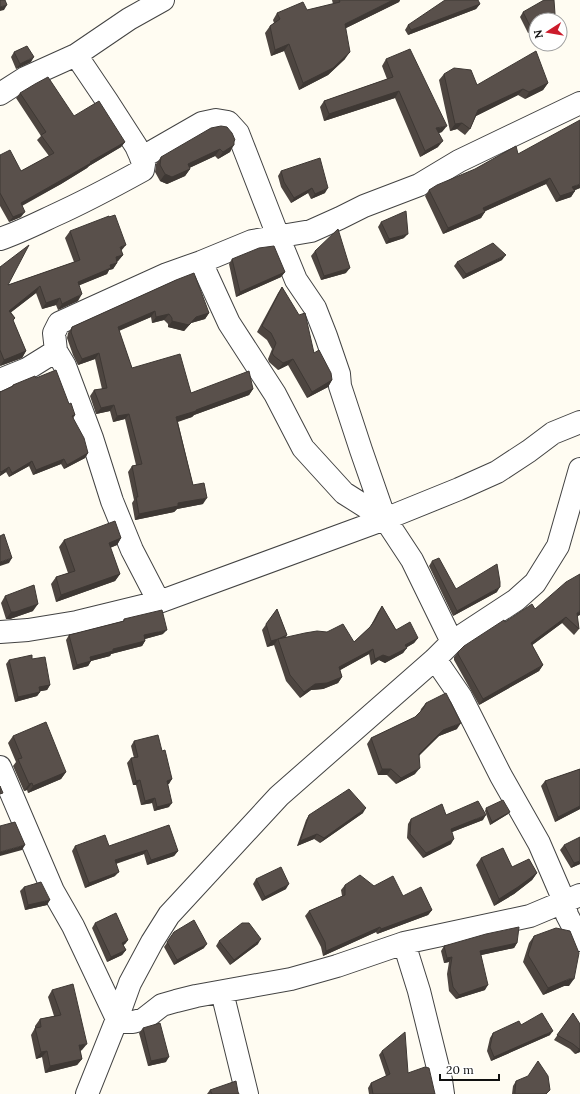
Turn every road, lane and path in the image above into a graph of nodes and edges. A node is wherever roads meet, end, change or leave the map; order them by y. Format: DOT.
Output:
graph roads {
  1 [pos="163,0"];
  2 [pos="76,55"];
  3 [pos="0,94"];
  4 [pos="580,103"];
  5 [pos="141,158"];
  6 [pos="278,236"];
  7 [pos="0,239"];
  8 [pos="201,262"];
  9 [pos="56,351"];
  10 [pos="0,380"];
  11 [pos="580,422"];
  12 [pos="580,469"];
  13 [pos="385,519"];
  14 [pos="159,602"];
  15 [pos="0,632"];
  16 [pos="452,642"];
  17 [pos="435,659"];
  18 [pos="0,767"];
  19 [pos="572,898"];
  20 [pos="580,940"];
  21 [pos="404,943"];
  22 [pos="222,992"];
  23 [pos="118,1020"];
  24 [pos="87,1094"];
  25 [pos="247,1094"];
  26 [pos="443,1094"];
  1 -- 2 [label="street"];
  2 -- 3 [label="street"];
  2 -- 5 [label="street"];
  4 -- 6 [label="street"];
  5 -- 6 [label="street"];
  5 -- 7 [label="street"];
  6 -- 8 [label="street"];
  6 -- 13 [label="street"];
  8 -- 9 [label="street"];
  8 -- 13 [label="street"];
  9 -- 10 [label="street"];
  9 -- 14 [label="street"];
  11 -- 13 [label="street"];
  12 -- 16 [label="street"];
  13 -- 14 [label="street"];
  13 -- 16 [label="street"];
  14 -- 15 [label="street"];
  16 -- 17 [label="street"];
  17 -- 19 [label="street"];
  17 -- 23 [label="street"];
  18 -- 23 [label="street"];
  19 -- 20 [label="street"];
  19 -- 21 [label="street"];
  21 -- 22 [label="street"];
  21 -- 26 [label="street"];
  22 -- 23 [label="street"];
  22 -- 25 [label="street"];
  23 -- 24 [label="street"];
}
